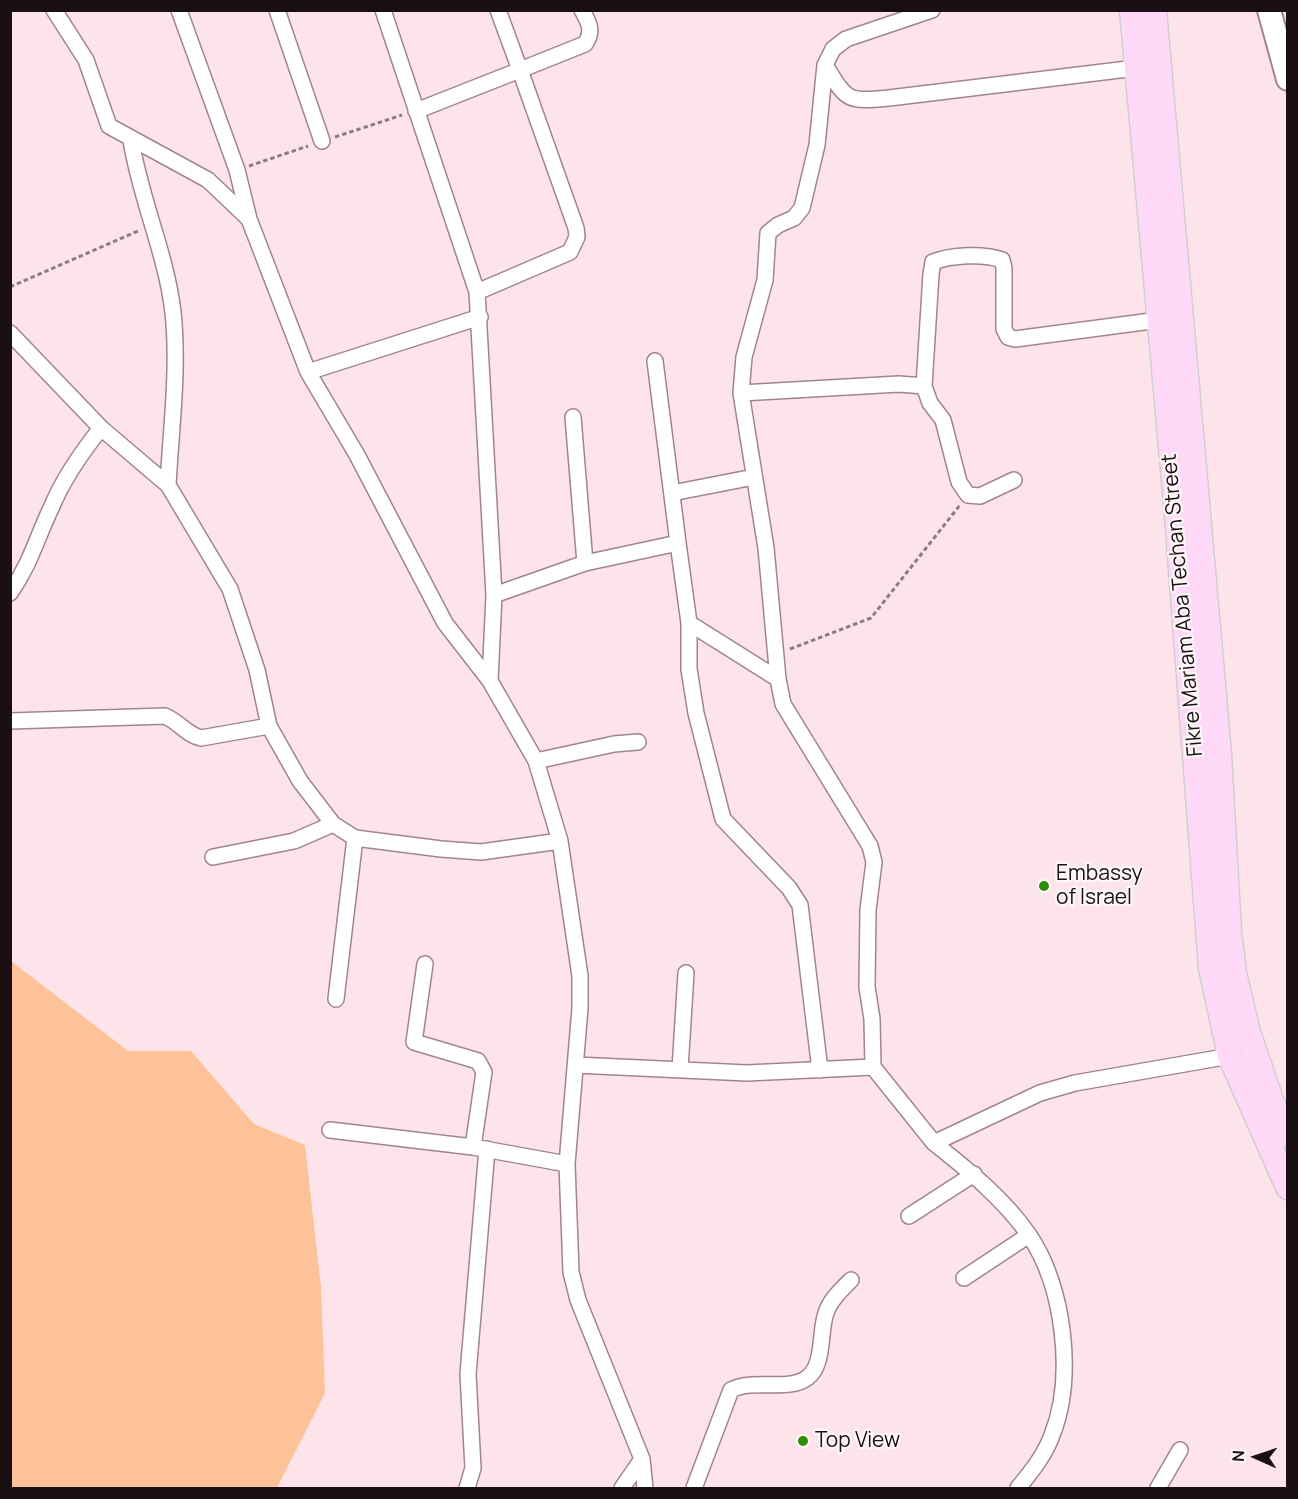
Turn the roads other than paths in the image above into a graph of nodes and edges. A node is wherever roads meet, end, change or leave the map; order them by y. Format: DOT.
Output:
graph roads {
  1 [pos="54,10"];
  2 [pos="179,10"];
  3 [pos="277,10"];
  4 [pos="383,10"];
  5 [pos="498,10"];
  6 [pos="582,10"];
  7 [pos="932,10"];
  8 [pos="1132,10"];
  9 [pos="1154,10"];
  10 [pos="1276,22"];
  11 [pos="825,65"];
  12 [pos="1136,68"];
  13 [pos="520,70"];
  14 [pos="1287,79"];
  15 [pos="416,111"];
  16 [pos="131,140"];
  17 [pos="322,141"];
  18 [pos="249,219"];
  19 [pos="477,292"];
  20 [pos="480,317"];
  21 [pos="1159,320"];
  22 [pos="10,333"];
  23 [pos="655,361"];
  24 [pos="308,372"];
  25 [pos="924,386"];
  26 [pos="741,393"];
  27 [pos="573,417"];
  28 [pos="101,428"];
  29 [pos="754,477"];
  30 [pos="1014,480"];
  31 [pos="168,485"];
  32 [pos="672,493"];
  33 [pos="678,543"];
  34 [pos="585,563"];
  35 [pos="10,593"];
  36 [pos="494,595"];
  37 [pos="689,623"];
  38 [pos="1199,665"];
  39 [pos="778,680"];
  40 [pos="490,681"];
  41 [pos="10,721"];
  42 [pos="270,726"];
  43 [pos="638,742"];
  44 [pos="536,761"];
  45 [pos="333,824"];
  46 [pos="355,838"];
  47 [pos="560,841"];
  48 [pos="213,857"];
  49 [pos="425,964"];
  50 [pos="686,973"];
  51 [pos="336,999"];
  52 [pos="1235,1029"];
  53 [pos="1230,1056"];
  54 [pos="576,1065"];
  55 [pos="873,1067"];
  56 [pos="680,1069"];
  57 [pos="820,1070"];
  58 [pos="330,1130"];
  59 [pos="1287,1136"];
  60 [pos="934,1143"];
  61 [pos="480,1148"];
  62 [pos="567,1164"];
  63 [pos="974,1174"];
  64 [pos="1287,1187"];
  65 [pos="909,1216"];
  66 [pos="1029,1235"];
  67 [pos="964,1278"];
  68 [pos="851,1280"];
  69 [pos="1180,1450"];
  70 [pos="642,1459"];
  71 [pos="467,1488"];
  72 [pos="622,1488"];
  73 [pos="645,1488"];
  74 [pos="694,1488"];
  75 [pos="1018,1488"];
  76 [pos="1158,1488"];
  1 -- 16 [label="street"];
  2 -- 18 [label="street"];
  3 -- 17 [label="street"];
  4 -- 15 [label="street"];
  5 -- 13 [label="street"];
  6 -- 13 [label="street"];
  7 -- 11 [label="street"];
  8 -- 12 [label="main road, Fikre Mariam Aba Techan Street"];
  9 -- 38 [label="main road, Fikre Mariam Aba Techan Street"];
  10 -- 14 [label="main road"];
  11 -- 12 [label="street"];
  11 -- 26 [label="street"];
  12 -- 21 [label="main road, Fikre Mariam Aba Techan Street"];
  13 -- 15 [label="street"];
  13 -- 19 [label="street"];
  15 -- 19 [label="street"];
  16 -- 18 [label="street"];
  16 -- 31 [label="street"];
  18 -- 24 [label="street"];
  19 -- 20 [label="street"];
  20 -- 24 [label="street"];
  20 -- 36 [label="street"];
  21 -- 25 [label="street"];
  21 -- 38 [label="main road, Fikre Mariam Aba Techan Street"];
  22 -- 28 [label="street"];
  23 -- 32 [label="street"];
  24 -- 40 [label="street"];
  25 -- 26 [label="street"];
  25 -- 30 [label="street"];
  26 -- 29 [label="street"];
  27 -- 34 [label="street"];
  28 -- 31 [label="street"];
  28 -- 35 [label="street"];
  29 -- 32 [label="street"];
  29 -- 39 [label="street"];
  31 -- 42 [label="street"];
  32 -- 33 [label="street"];
  33 -- 34 [label="street"];
  33 -- 37 [label="street"];
  34 -- 36 [label="street"];
  36 -- 40 [label="street"];
  37 -- 39 [label="street"];
  37 -- 57 [label="street"];
  38 -- 52 [label="main road, Fikre Mariam Aba Techan Street"];
  39 -- 55 [label="street"];
  40 -- 44 [label="street"];
  41 -- 42 [label="street"];
  42 -- 45 [label="street"];
  43 -- 44 [label="street"];
  44 -- 47 [label="street"];
  45 -- 46 [label="street"];
  45 -- 48 [label="street"];
  46 -- 47 [label="street"];
  46 -- 51 [label="street"];
  47 -- 54 [label="street"];
  49 -- 61 [label="street"];
  50 -- 56 [label="street"];
  52 -- 53 [label="main road, Fikre Mariam Aba Techan Street"];
  52 -- 59 [label="main road, Fikre Mariam Aba Techan Street"];
  53 -- 60 [label="street"];
  53 -- 64 [label="main road, Fikre Mariam Aba Techan Street"];
  54 -- 56 [label="street"];
  54 -- 62 [label="street"];
  55 -- 57 [label="street"];
  55 -- 60 [label="street"];
  56 -- 57 [label="street"];
  58 -- 61 [label="street"];
  60 -- 63 [label="street"];
  61 -- 62 [label="street"];
  61 -- 71 [label="street"];
  62 -- 70 [label="street"];
  63 -- 65 [label="street"];
  63 -- 66 [label="street"];
  66 -- 67 [label="street"];
  66 -- 75 [label="street"];
  68 -- 74 [label="street"];
  69 -- 76 [label="street"];
  70 -- 72 [label="street"];
  70 -- 73 [label="street"];
}
